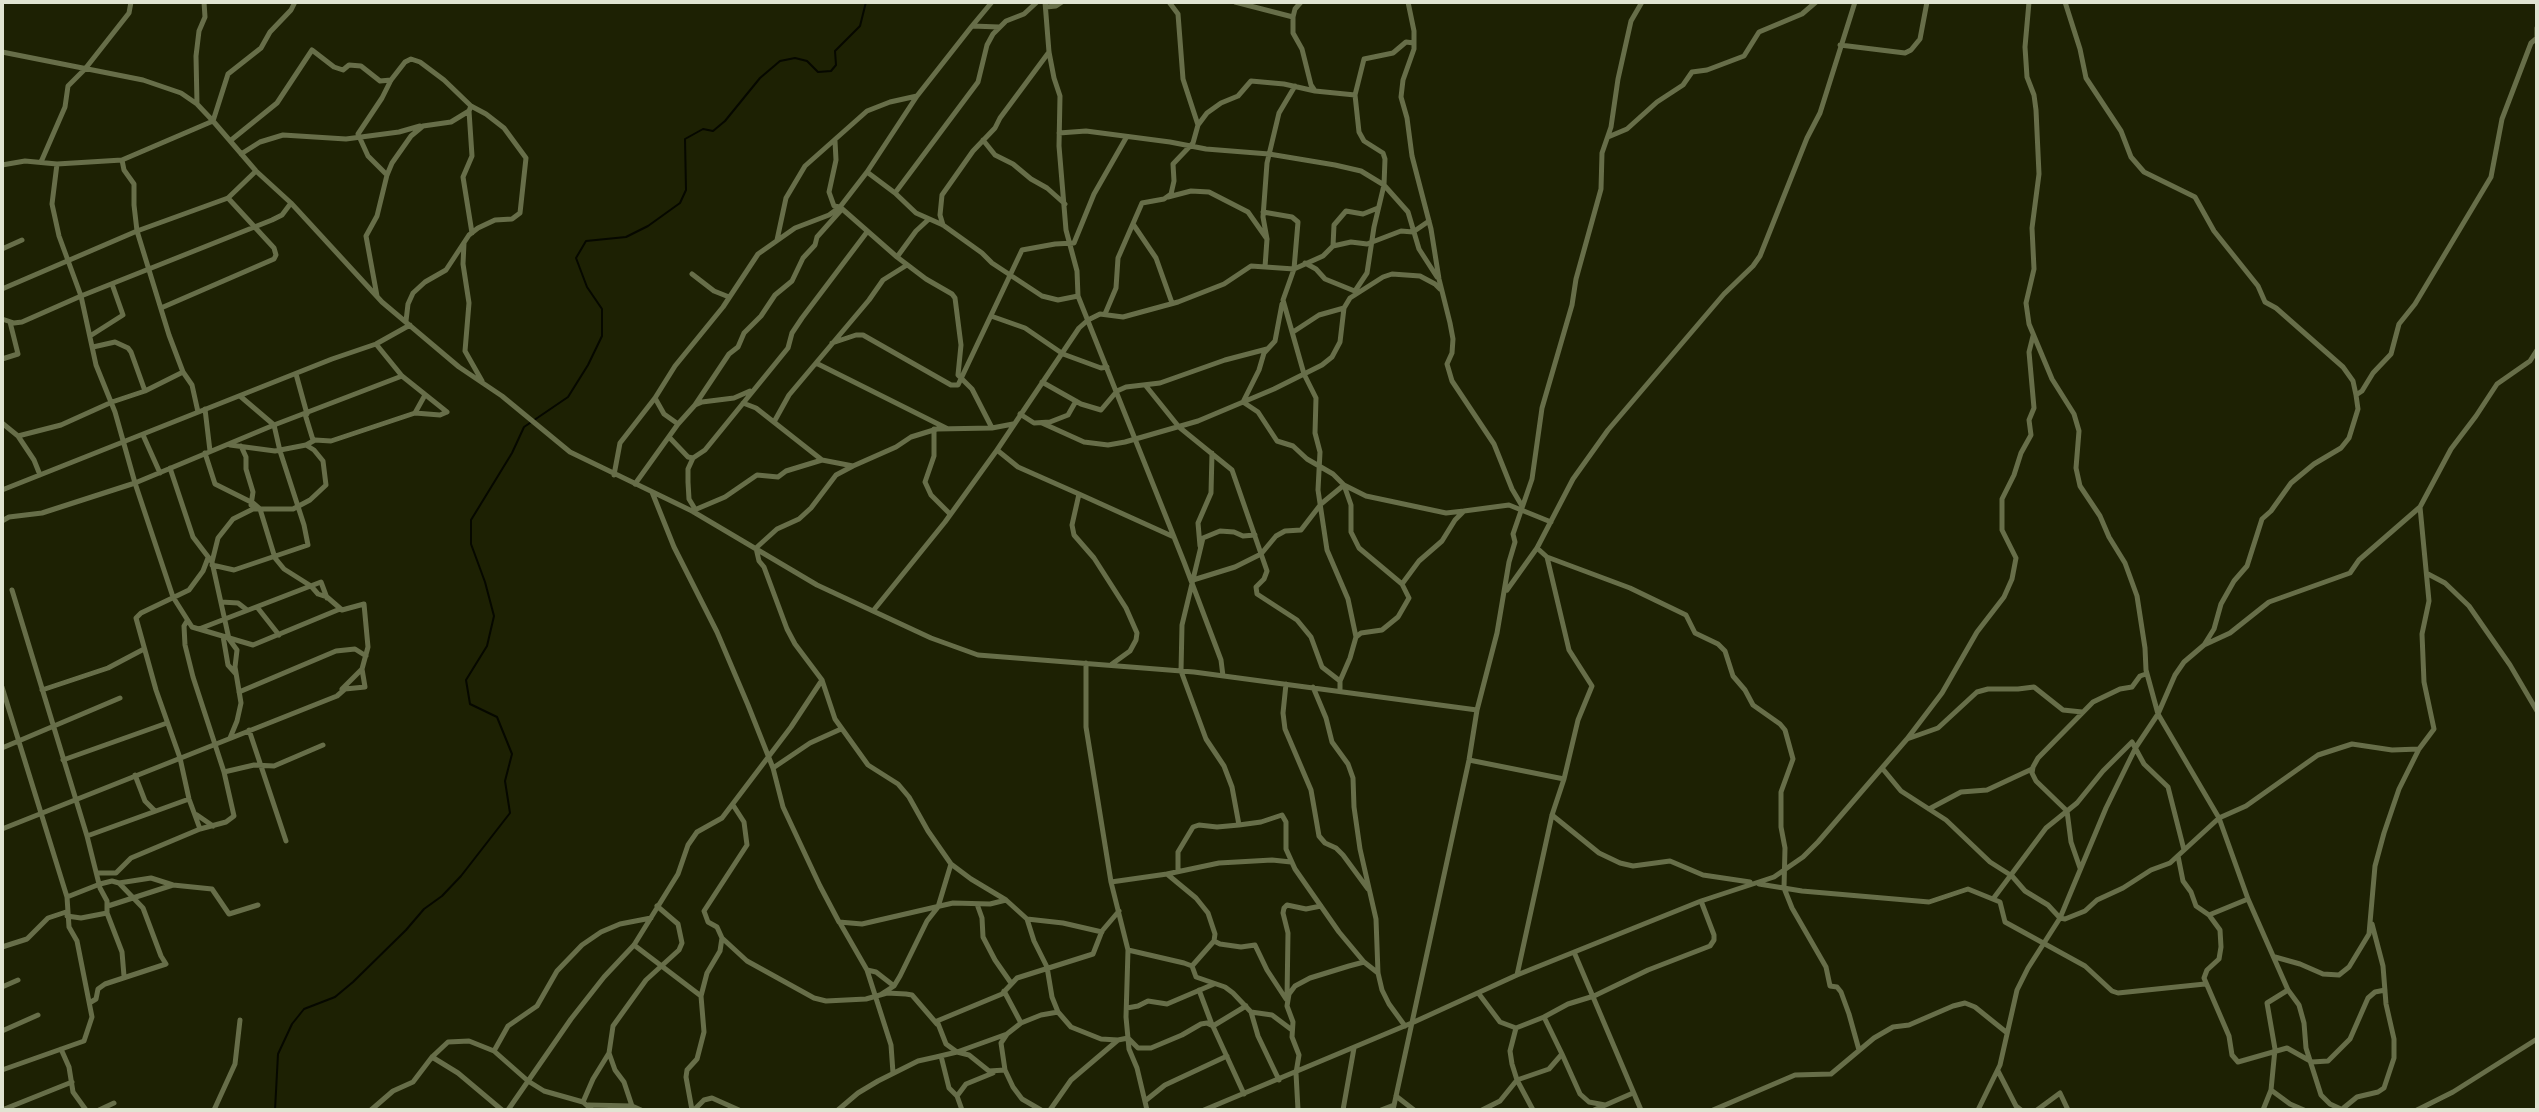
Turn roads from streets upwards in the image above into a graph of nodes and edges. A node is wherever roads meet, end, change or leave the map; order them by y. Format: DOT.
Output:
graph roads {
  1 [pos="131,2"];
  2 [pos="205,2"];
  3 [pos="295,2"];
  4 [pos="992,2"];
  5 [pos="1037,2"];
  6 [pos="1062,2"];
  7 [pos="1169,2"];
  8 [pos="1235,2"];
  9 [pos="1301,2"];
  10 [pos="1408,2"];
  11 [pos="1642,2"];
  12 [pos="1816,2"];
  13 [pos="1855,2"];
  14 [pos="1927,2"];
  15 [pos="2029,2"];
  16 [pos="2065,2"];
  17 [pos="1046,5"];
  18 [pos="1293,17"];
  19 [pos="971,27"];
  20 [pos="999,27"];
  21 [pos="2537,28"];
  22 [pos="2537,38"];
  23 [pos="1414,43"];
  24 [pos="1840,45"];
  25 [pos="2,52"];
  26 [pos="1049,52"];
  27 [pos="85,69"];
  28 [pos="391,80"];
  29 [pos="1295,86"];
  30 [pos="1315,91"];
  31 [pos="1354,95"];
  32 [pos="917,96"];
  33 [pos="197,104"];
  34 [pos="470,108"];
  35 [pos="213,121"];
  36 [pos="1198,125"];
  37 [pos="423,126"];
  38 [pos="1059,133"];
  39 [pos="357,137"];
  40 [pos="1608,137"];
  41 [pos="1126,138"];
  42 [pos="835,140"];
  43 [pos="983,140"];
  44 [pos="230,141"];
  45 [pos="1191,145"];
  46 [pos="1269,154"];
  47 [pos="241,155"];
  48 [pos="122,160"];
  49 [pos="41,162"];
  50 [pos="57,164"];
  51 [pos="2,165"];
  52 [pos="256,171"];
  53 [pos="867,172"];
  54 [pos="387,175"];
  55 [pos="1384,185"];
  56 [pos="895,193"];
  57 [pos="228,198"];
  58 [pos="1168,198"];
  59 [pos="291,203"];
  60 [pos="1065,204"];
  61 [pos="841,208"];
  62 [pos="1378,208"];
  63 [pos="1263,212"];
  64 [pos="929,219"];
  65 [pos="1429,221"];
  66 [pos="1133,224"];
  67 [pos="943,225"];
  68 [pos="254,227"];
  69 [pos="137,231"];
  70 [pos="867,232"];
  71 [pos="1413,232"];
  72 [pos="472,233"];
  73 [pos="1267,239"];
  74 [pos="22,240"];
  75 [pos="464,240"];
  76 [pos="777,240"];
  77 [pos="1373,242"];
  78 [pos="1068,244"];
  79 [pos="1333,246"];
  80 [pos="2,249"];
  81 [pos="897,257"];
  82 [pos="67,261"];
  83 [pos="1306,263"];
  84 [pos="907,265"];
  85 [pos="1265,267"];
  86 [pos="1294,269"];
  87 [pos="149,270"];
  88 [pos="692,274"];
  89 [pos="1011,275"];
  90 [pos="1439,279"];
  91 [pos="112,284"];
  92 [pos="2,289"];
  93 [pos="1356,291"];
  94 [pos="1442,291"];
  95 [pos="81,296"];
  96 [pos="377,296"];
  97 [pos="1078,296"];
  98 [pos="729,297"];
  99 [pos="1283,300"];
  100 [pos="1172,303"];
  101 [pos="1344,307"];
  102 [pos="161,308"];
  103 [pos="1105,313"];
  104 [pos="991,316"];
  105 [pos="2,319"];
  106 [pos="1088,320"];
  107 [pos="10,321"];
  108 [pos="408,323"];
  109 [pos="1293,332"];
  110 [pos="90,336"];
  111 [pos="2032,337"];
  112 [pos="832,343"];
  113 [pos="376,344"];
  114 [pos="93,347"];
  115 [pos="1267,349"];
  116 [pos="2537,350"];
  117 [pos="1063,354"];
  118 [pos="2,359"];
  119 [pos="816,363"];
  120 [pos="1107,367"];
  121 [pos="183,372"];
  122 [pos="296,374"];
  123 [pos="1304,374"];
  124 [pos="402,376"];
  125 [pos="961,378"];
  126 [pos="1042,382"];
  127 [pos="484,384"];
  128 [pos="1146,386"];
  129 [pos="753,390"];
  130 [pos="145,391"];
  131 [pos="1117,391"];
  132 [pos="425,395"];
  133 [pos="240,396"];
  134 [pos="2356,396"];
  135 [pos="655,398"];
  136 [pos="1076,401"];
  137 [pos="111,402"];
  138 [pos="743,402"];
  139 [pos="1242,402"];
  140 [pos="695,405"];
  141 [pos="202,411"];
  142 [pos="415,413"];
  143 [pos="306,414"];
  144 [pos="1020,414"];
  145 [pos="2,422"];
  146 [pos="774,422"];
  147 [pos="1042,423"];
  148 [pos="678,424"];
  149 [pos="1013,424"];
  150 [pos="274,425"];
  151 [pos="1179,427"];
  152 [pos="946,428"];
  153 [pos="992,428"];
  154 [pos="934,429"];
  155 [pos="143,435"];
  156 [pos="18,436"];
  157 [pos="669,437"];
  158 [pos="1135,439"];
  159 [pos="313,440"];
  160 [pos="124,443"];
  161 [pos="230,445"];
  162 [pos="306,445"];
  163 [pos="241,446"];
  164 [pos="997,450"];
  165 [pos="280,451"];
  166 [pos="207,452"];
  167 [pos="1212,453"];
  168 [pos="693,458"];
  169 [pos="822,460"];
  170 [pos="1320,465"];
  171 [pos="853,466"];
  172 [pos="170,468"];
  173 [pos="160,472"];
  174 [pos="40,475"];
  175 [pos="614,475"];
  176 [pos="135,483"];
  177 [pos="635,484"];
  178 [pos="1344,485"];
  179 [pos="2,490"];
  180 [pos="652,492"];
  181 [pos="1079,494"];
  182 [pos="253,503"];
  183 [pos="1321,503"];
  184 [pos="296,506"];
  185 [pos="2420,507"];
  186 [pos="1521,508"];
  187 [pos="260,509"];
  188 [pos="693,510"];
  189 [pos="247,511"];
  190 [pos="1464,511"];
  191 [pos="950,514"];
  192 [pos="2,521"];
  193 [pos="1551,522"];
  194 [pos="1255,535"];
  195 [pos="1174,537"];
  196 [pos="1200,546"];
  197 [pos="756,548"];
  198 [pos="1537,548"];
  199 [pos="1261,554"];
  200 [pos="1547,557"];
  201 [pos="275,558"];
  202 [pos="211,562"];
  203 [pos="2428,575"];
  204 [pos="1192,583"];
  205 [pos="1402,584"];
  206 [pos="311,586"];
  207 [pos="12,590"];
  208 [pos="1505,591"];
  209 [pos="173,597"];
  210 [pos="327,598"];
  211 [pos="221,602"];
  212 [pos="257,607"];
  213 [pos="340,609"];
  214 [pos="247,610"];
  215 [pos="873,611"];
  216 [pos="225,618"];
  217 [pos="187,621"];
  218 [pos="197,629"];
  219 [pos="279,635"];
  220 [pos="1356,637"];
  221 [pos="226,638"];
  222 [pos="2204,645"];
  223 [pos="144,649"];
  224 [pos="366,656"];
  225 [pos="1086,663"];
  226 [pos="1111,665"];
  227 [pos="362,669"];
  228 [pos="1181,671"];
  229 [pos="236,674"];
  230 [pos="2146,674"];
  231 [pos="1223,676"];
  232 [pos="822,680"];
  233 [pos="1340,681"];
  234 [pos="1286,684"];
  235 [pos="2,687"];
  236 [pos="1313,687"];
  237 [pos="42,690"];
  238 [pos="1340,691"];
  239 [pos="239,692"];
  240 [pos="337,696"];
  241 [pos="120,698"];
  242 [pos="9,710"];
  243 [pos="1477,710"];
  244 [pos="2537,711"];
  245 [pos="2,712"];
  246 [pos="2082,712"];
  247 [pos="2158,714"];
  248 [pos="167,723"];
  249 [pos="53,726"];
  250 [pos="841,729"];
  251 [pos="249,730"];
  252 [pos="230,738"];
  253 [pos="1907,739"];
  254 [pos="18,740"];
  255 [pos="215,744"];
  256 [pos="323,745"];
  257 [pos="2136,747"];
  258 [pos="2,748"];
  259 [pos="2419,749"];
  260 [pos="768,756"];
  261 [pos="180,758"];
  262 [pos="63,760"];
  263 [pos="1469,760"];
  264 [pos="261,765"];
  265 [pos="773,768"];
  266 [pos="1882,768"];
  267 [pos="2032,769"];
  268 [pos="224,772"];
  269 [pos="135,775"];
  270 [pos="1564,779"];
  271 [pos="189,799"];
  272 [pos="76,800"];
  273 [pos="733,805"];
  274 [pos="1929,809"];
  275 [pos="155,811"];
  276 [pos="2067,811"];
  277 [pos="194,813"];
  278 [pos="40,815"];
  279 [pos="1552,815"];
  280 [pos="2219,818"];
  281 [pos="213,825"];
  282 [pos="1239,825"];
  283 [pos="2,829"];
  284 [pos="200,830"];
  285 [pos="88,836"];
  286 [pos="286,841"];
  287 [pos="2184,850"];
  288 [pos="2178,856"];
  289 [pos="1291,862"];
  290 [pos="951,864"];
  291 [pos="2080,868"];
  292 [pos="1178,871"];
  293 [pos="1784,871"];
  294 [pos="97,873"];
  295 [pos="1167,874"];
  296 [pos="2012,876"];
  297 [pos="1111,882"];
  298 [pos="119,883"];
  299 [pos="1755,883"];
  300 [pos="100,884"];
  301 [pos="173,885"];
  302 [pos="1784,888"];
  303 [pos="1369,891"];
  304 [pos="67,897"];
  305 [pos="133,898"];
  306 [pos="1993,899"];
  307 [pos="1006,900"];
  308 [pos="2248,900"];
  309 [pos="1701,901"];
  310 [pos="977,904"];
  311 [pos="258,905"];
  312 [pos="108,906"];
  313 [pos="657,906"];
  314 [pos="1321,906"];
  315 [pos="938,907"];
  316 [pos="1119,911"];
  317 [pos="67,914"];
  318 [pos="107,914"];
  319 [pos="2209,915"];
  320 [pos="651,918"];
  321 [pos="2060,918"];
  322 [pos="1027,919"];
  323 [pos="2371,921"];
  324 [pos="839,922"];
  325 [pos="1102,932"];
  326 [pos="722,937"];
  327 [pos="1213,941"];
  328 [pos="2043,944"];
  329 [pos="635,945"];
  330 [pos="2,947"];
  331 [pos="1128,950"];
  332 [pos="1574,953"];
  333 [pos="2275,957"];
  334 [pos="1364,962"];
  335 [pos="663,966"];
  336 [pos="1047,967"];
  337 [pos="1192,967"];
  338 [pos="867,970"];
  339 [pos="1378,973"];
  340 [pos="1517,975"];
  341 [pos="124,976"];
  342 [pos="18,980"];
  343 [pos="1011,982"];
  344 [pos="1214,984"];
  345 [pos="2205,984"];
  346 [pos="894,986"];
  347 [pos="2,987"];
  348 [pos="1199,990"];
  349 [pos="2288,990"];
  350 [pos="2385,990"];
  351 [pos="1004,991"];
  352 [pos="1479,994"];
  353 [pos="701,996"];
  354 [pos="877,996"];
  355 [pos="1594,996"];
  356 [pos="1287,1001"];
  357 [pos="90,1002"];
  358 [pos="1246,1006"];
  359 [pos="1127,1008"];
  360 [pos="1058,1012"];
  361 [pos="1251,1012"];
  362 [pos="38,1015"];
  363 [pos="1544,1017"];
  364 [pos="240,1020"];
  365 [pos="1413,1022"];
  366 [pos="1021,1023"];
  367 [pos="937,1024"];
  368 [pos="1213,1026"];
  369 [pos="1405,1026"];
  370 [pos="1516,1028"];
  371 [pos="1292,1030"];
  372 [pos="2,1031"];
  373 [pos="2006,1032"];
  374 [pos="1007,1034"];
  375 [pos="1128,1038"];
  376 [pos="2537,1039"];
  377 [pos="1118,1040"];
  378 [pos="1354,1048"];
  379 [pos="61,1049"];
  380 [pos="2276,1049"];
  381 [pos="1859,1050"];
  382 [pos="494,1051"];
  383 [pos="957,1052"];
  384 [pos="609,1053"];
  385 [pos="1562,1055"];
  386 [pos="941,1056"];
  387 [pos="1227,1056"];
  388 [pos="432,1057"];
  389 [pos="2312,1062"];
  390 [pos="2,1070"];
  391 [pos="1005,1070"];
  392 [pos="1998,1070"];
  393 [pos="893,1073"];
  394 [pos="993,1073"];
  395 [pos="1296,1073"];
  396 [pos="1279,1080"];
  397 [pos="1517,1080"];
  398 [pos="528,1081"];
  399 [pos="72,1082"];
  400 [pos="2271,1090"];
  401 [pos="1633,1093"];
  402 [pos="1244,1094"];
  403 [pos="957,1096"];
  404 [pos="1396,1096"];
  405 [pos="1145,1101"];
  406 [pos="114,1103"];
  407 [pos="2330,1104"];
  408 [pos="1605,1105"];
  409 [pos="588,1106"];
  410 [pos="632,1106"];
  411 [pos="1394,1108"];
  412 [pos="2,1110"];
  413 [pos="86,1110"];
  414 [pos="99,1110"];
  415 [pos="214,1110"];
  416 [pos="371,1110"];
  417 [pos="502,1110"];
  418 [pos="508,1110"];
  419 [pos="641,1110"];
  420 [pos="693,1110"];
  421 [pos="738,1110"];
  422 [pos="838,1110"];
  423 [pos="962,1110"];
  424 [pos="1041,1110"];
  425 [pos="1050,1110"];
  426 [pos="1147,1110"];
  427 [pos="1204,1110"];
  428 [pos="1298,1110"];
  429 [pos="1342,1110"];
  430 [pos="1381,1110"];
  431 [pos="1415,1110"];
  432 [pos="1482,1110"];
  433 [pos="1533,1110"];
  434 [pos="1594,1110"];
  435 [pos="1641,1110"];
  436 [pos="1713,1110"];
  437 [pos="1978,1110"];
  438 [pos="2021,1110"];
  439 [pos="2037,1110"];
  440 [pos="2068,1110"];
  441 [pos="2263,1110"];
  442 [pos="2304,1110"];
  443 [pos="2324,1110"];
  444 [pos="2342,1110"];
  445 [pos="2417,1110"];
  1 -- 27 [label="street"];
  2 -- 33 [label="street"];
  3 -- 35 [label="street"];
  4 -- 19 [label="street"];
  5 -- 20 [label="street"];
  6 -- 17 [label="street"];
  7 -- 36 [label="street"];
  8 -- 18 [label="street"];
  9 -- 18 [label="street"];
  10 -- 23 [label="street"];
  11 -- 40 [label="street"];
  12 -- 40 [label="street"];
  13 -- 24 [label="street"];
  14 -- 24 [label="street"];
  15 -- 111 [label="street"];
  16 -- 134 [label="street"];
  17 -- 26 [label="street"];
  18 -- 30 [label="street"];
  19 -- 20 [label="street"];
  19 -- 32 [label="street"];
  20 -- 56 [label="street"];
  21 -- 22 [label="street"];
  22 -- 134 [label="street"];
  23 -- 31 [label="street"];
  23 -- 65 [label="street"];
  24 -- 193 [label="street"];
  25 -- 27 [label="street"];
  26 -- 38 [label="street"];
  26 -- 43 [label="street"];
  27 -- 33 [label="street"];
  27 -- 49 [label="street"];
  28 -- 34 [label="street"];
  28 -- 39 [label="street"];
  28 -- 44 [label="street"];
  29 -- 30 [label="street"];
  29 -- 36 [label="street"];
  29 -- 46 [label="street"];
  30 -- 31 [label="street"];
  31 -- 55 [label="street"];
  32 -- 42 [label="street"];
  32 -- 53 [label="street"];
  33 -- 35 [label="street"];
  34 -- 37 [label="street"];
  34 -- 72 [label="street"];
  34 -- 72 [label="street"];
  35 -- 44 [label="street"];
  35 -- 48 [label="street"];
  36 -- 45 [label="street"];
  37 -- 39 [label="street"];
  37 -- 54 [label="street"];
  38 -- 41 [label="street"];
  38 -- 60 [label="street"];
  39 -- 47 [label="street"];
  39 -- 54 [label="street"];
  40 -- 186 [label="street"];
  41 -- 45 [label="street"];
  41 -- 78 [label="street"];
  42 -- 61 [label="street"];
  42 -- 76 [label="street"];
  43 -- 60 [label="street"];
  43 -- 67 [label="street"];
  44 -- 47 [label="street"];
  45 -- 46 [label="street"];
  45 -- 58 [label="street"];
  46 -- 55 [label="street"];
  46 -- 63 [label="street"];
  47 -- 52 [label="street"];
  48 -- 50 [label="street"];
  48 -- 69 [label="street"];
  49 -- 50 [label="street"];
  49 -- 51 [label="street"];
  50 -- 82 [label="street"];
  52 -- 57 [label="street"];
  52 -- 59 [label="street"];
  53 -- 56 [label="street"];
  53 -- 61 [label="street"];
  54 -- 96 [label="street"];
  55 -- 62 [label="street"];
  55 -- 71 [label="street"];
  56 -- 64 [label="street"];
  57 -- 68 [label="street"];
  57 -- 69 [label="street"];
  58 -- 66 [label="street"];
  58 -- 73 [label="street"];
  59 -- 68 [label="street"];
  59 -- 96 [label="street"];
  60 -- 78 [label="street"];
  61 -- 70 [label="street"];
  61 -- 76 [label="street"];
  61 -- 140 [label="street"];
  62 -- 77 [label="street"];
  62 -- 79 [label="street"];
  63 -- 73 [label="street"];
  63 -- 86 [label="street"];
  64 -- 67 [label="street"];
  64 -- 81 [label="street"];
  65 -- 71 [label="street"];
  65 -- 90 [label="street"];
  66 -- 100 [label="street"];
  66 -- 103 [label="street"];
  67 -- 89 [label="street"];
  68 -- 87 [label="street"];
  68 -- 102 [label="street"];
  69 -- 82 [label="street"];
  69 -- 87 [label="street"];
  70 -- 81 [label="street"];
  70 -- 129 [label="street"];
  71 -- 77 [label="street"];
  71 -- 90 [label="street"];
  72 -- 75 [label="street"];
  73 -- 85 [label="street"];
  74 -- 80 [label="street"];
  75 -- 108 [label="street"];
  75 -- 127 [label="street"];
  76 -- 98 [label="street"];
  77 -- 79 [label="street"];
  77 -- 93 [label="street"];
  78 -- 89 [label="street"];
  78 -- 97 [label="street"];
  79 -- 83 [label="street"];
  81 -- 84 [label="street"];
  82 -- 92 [label="street"];
  82 -- 95 [label="street"];
  83 -- 86 [label="street"];
  83 -- 93 [label="street"];
  84 -- 112 [label="street"];
  84 -- 125 [label="street"];
  85 -- 86 [label="street"];
  85 -- 100 [label="street"];
  86 -- 99 [label="street"];
  87 -- 91 [label="street"];
  87 -- 102 [label="street"];
  88 -- 98 [label="street"];
  89 -- 97 [label="street"];
  89 -- 104 [label="street"];
  90 -- 94 [label="street"];
  91 -- 95 [label="street"];
  91 -- 110 [label="street"];
  93 -- 94 [label="street"];
  93 -- 101 [label="street"];
  94 -- 186 [label="street"];
  95 -- 107 [label="street"];
  95 -- 110 [label="street"];
  96 -- 108 [label="street"];
  97 -- 106 [label="street"];
  98 -- 135 [label="street"];
  99 -- 109 [label="street"];
  99 -- 115 [label="street"];
  100 -- 103 [label="street"];
  101 -- 109 [label="street"];
  101 -- 123 [label="street"];
  102 -- 121 [label="street"];
  103 -- 106 [label="street"];
  104 -- 117 [label="street"];
  104 -- 125 [label="street"];
  105 -- 107 [label="street"];
  106 -- 117 [label="street"];
  106 -- 120 [label="street"];
  107 -- 118 [label="street"];
  108 -- 113 [label="street"];
  108 -- 127 [label="street"];
  109 -- 123 [label="street"];
  110 -- 114 [label="street"];
  111 -- 230 [label="street"];
  111 -- 253 [label="street"];
  112 -- 119 [label="street"];
  112 -- 125 [label="street"];
  113 -- 122 [label="street"];
  113 -- 124 [label="street"];
  114 -- 130 [label="street"];
  114 -- 137 [label="street"];
  115 -- 128 [label="street"];
  115 -- 139 [label="street"];
  116 -- 185 [label="street"];
  117 -- 120 [label="street"];
  117 -- 126 [label="street"];
  119 -- 146 [label="street"];
  119 -- 152 [label="street"];
  120 -- 131 [label="street"];
  121 -- 130 [label="street"];
  121 -- 141 [label="street"];
  122 -- 133 [label="street"];
  122 -- 143 [label="street"];
  123 -- 139 [label="street"];
  123 -- 170 [label="street"];
  124 -- 132 [label="street"];
  124 -- 143 [label="street"];
  125 -- 153 [label="street"];
  126 -- 136 [label="street"];
  126 -- 144 [label="street"];
  127 -- 175 [label="street"];
  128 -- 131 [label="street"];
  128 -- 151 [label="street"];
  129 -- 138 [label="street"];
  129 -- 140 [label="street"];
  130 -- 137 [label="street"];
  131 -- 136 [label="street"];
  131 -- 158 [label="street"];
  132 -- 142 [label="street"];
  132 -- 142 [label="street"];
  133 -- 141 [label="street"];
  133 -- 150 [label="street"];
  134 -- 222 [label="street"];
  135 -- 148 [label="street"];
  135 -- 175 [label="street"];
  136 -- 147 [label="street"];
  137 -- 156 [label="street"];
  137 -- 160 [label="street"];
  138 -- 146 [label="street"];
  138 -- 168 [label="street"];
  139 -- 151 [label="street"];
  139 -- 170 [label="street"];
  140 -- 148 [label="street"];
  141 -- 155 [label="street"];
  141 -- 166 [label="street"];
  142 -- 159 [label="street"];
  143 -- 150 [label="street"];
  143 -- 159 [label="street"];
  144 -- 147 [label="street"];
  144 -- 149 [label="street"];
  145 -- 156 [label="street"];
  146 -- 169 [label="street"];
  147 -- 158 [label="street"];
  148 -- 157 [label="street"];
  149 -- 153 [label="street"];
  149 -- 164 [label="street"];
  150 -- 161 [label="street"];
  150 -- 165 [label="street"];
  151 -- 158 [label="street"];
  151 -- 167 [label="street"];
  152 -- 153 [label="street"];
  152 -- 154 [label="street"];
  154 -- 171 [label="street"];
  154 -- 191 [label="street"];
  155 -- 160 [label="street"];
  155 -- 173 [label="street"];
  156 -- 174 [label="street"];
  157 -- 168 [label="street"];
  157 -- 177 [label="street"];
  158 -- 195 [label="street"];
  159 -- 162 [label="street"];
  160 -- 174 [label="street"];
  160 -- 176 [label="street"];
  161 -- 163 [label="street"];
  161 -- 166 [label="street"];
  162 -- 165 [label="street"];
  162 -- 184 [label="street"];
  163 -- 165 [label="street"];
  163 -- 182 [label="street"];
  164 -- 181 [label="street"];
  164 -- 191 [label="street"];
  165 -- 184 [label="street"];
  166 -- 172 [label="street"];
  166 -- 182 [label="street"];
  167 -- 194 [label="street"];
  167 -- 196 [label="street"];
  168 -- 188 [label="street"];
  169 -- 171 [label="street"];
  169 -- 188 [label="street"];
  170 -- 178 [label="street"];
  170 -- 183 [label="street"];
  171 -- 197 [label="street"];
  172 -- 173 [label="street"];
  172 -- 202 [label="street"];
  173 -- 176 [label="street"];
  174 -- 179 [label="street"];
  175 -- 177 [label="street"];
  176 -- 192 [label="street"];
  176 -- 209 [label="street"];
  177 -- 180 [label="street"];
  178 -- 183 [label="street"];
  178 -- 190 [label="street"];
  178 -- 205 [label="street"];
  180 -- 188 [label="street"];
  180 -- 260 [label="street"];
  181 -- 195 [label="street"];
  181 -- 226 [label="street"];
  182 -- 187 [label="street"];
  182 -- 189 [label="street"];
  183 -- 199 [label="street"];
  183 -- 220 [label="street"];
  184 -- 187 [label="street"];
  184 -- 201 [label="street"];
  185 -- 203 [label="street"];
  185 -- 222 [label="street"];
  186 -- 190 [label="street"];
  186 -- 193 [label="street"];
  186 -- 208 [label="street"];
  187 -- 189 [label="street"];
  187 -- 201 [label="street"];
  188 -- 197 [label="street"];
  189 -- 202 [label="street"];
  190 -- 205 [label="street"];
  191 -- 215 [label="street"];
  193 -- 198 [label="street"];
  194 -- 196 [label="street"];
  194 -- 199 [label="street"];
  195 -- 204 [label="street"];
  196 -- 204 [label="street"];
  197 -- 215 [label="street"];
  197 -- 232 [label="street"];
  198 -- 200 [label="street"];
  198 -- 208 [label="street"];
  199 -- 204 [label="street"];
  199 -- 233 [label="street"];
  200 -- 270 [label="street"];
  200 -- 293 [label="street"];
  201 -- 202 [label="street"];
  201 -- 206 [label="street"];
  202 -- 209 [label="street"];
  202 -- 211 [label="street"];
  203 -- 244 [label="street"];
  203 -- 259 [label="street"];
  204 -- 228 [label="street"];
  204 -- 231 [label="street"];
  205 -- 220 [label="street"];
  206 -- 210 [label="street"];
  206 -- 210 [label="street"];
  206 -- 212 [label="street"];
  207 -- 237 [label="street"];
  208 -- 243 [label="street"];
  209 -- 217 [label="street"];
  209 -- 223 [label="street"];
  210 -- 213 [label="street"];
  211 -- 214 [label="street"];
  211 -- 216 [label="street"];
  212 -- 214 [label="street"];
  212 -- 219 [label="street"];
  213 -- 219 [label="street"];
  213 -- 224 [label="street"];
  214 -- 216 [label="street"];
  215 -- 225 [label="street"];
  216 -- 218 [label="street"];
  216 -- 221 [label="street"];
  217 -- 218 [label="street"];
  217 -- 255 [label="street"];
  218 -- 221 [label="street"];
  219 -- 221 [label="street"];
  220 -- 233 [label="street"];
  221 -- 229 [label="street"];
  221 -- 229 [label="street"];
  222 -- 247 [label="street"];
  223 -- 237 [label="street"];
  223 -- 248 [label="street"];
  224 -- 227 [label="street"];
  224 -- 239 [label="street"];
  225 -- 226 [label="street"];
  225 -- 297 [label="street"];
  226 -- 228 [label="street"];
  227 -- 240 [label="street"];
  227 -- 240 [label="street"];
  228 -- 231 [label="street"];
  228 -- 282 [label="street"];
  229 -- 239 [label="street"];
  230 -- 246 [label="street"];
  230 -- 247 [label="street"];
  231 -- 234 [label="street"];
  232 -- 250 [label="street"];
  232 -- 260 [label="street"];
  233 -- 238 [label="street"];
  234 -- 236 [label="street"];
  234 -- 303 [label="street"];
  235 -- 242 [label="street"];
  236 -- 238 [label="street"];
  236 -- 303 [label="street"];
  237 -- 249 [label="street"];
  238 -- 243 [label="street"];
  239 -- 252 [label="street"];
  240 -- 251 [label="street"];
  241 -- 249 [label="street"];
  242 -- 245 [label="street"];
  242 -- 254 [label="street"];
  243 -- 263 [label="street"];
  246 -- 253 [label="street"];
  246 -- 267 [label="street"];
  247 -- 257 [label="street"];
  247 -- 280 [label="street"];
  248 -- 261 [label="street"];
  248 -- 262 [label="street"];
  249 -- 254 [label="street"];
  249 -- 262 [label="street"];
  250 -- 265 [label="street"];
  250 -- 290 [label="street"];
  251 -- 252 [label="street"];
  251 -- 264 [label="street"];
  252 -- 255 [label="street"];
  253 -- 266 [label="street"];
  254 -- 258 [label="street"];
  254 -- 278 [label="street"];
  255 -- 261 [label="street"];
  255 -- 268 [label="street"];
  256 -- 264 [label="street"];
  257 -- 276 [label="street"];
  257 -- 287 [label="street"];
  257 -- 291 [label="street"];
  259 -- 280 [label="street"];
  259 -- 323 [label="street"];
  260 -- 265 [label="street"];
  260 -- 273 [label="street"];
  261 -- 269 [label="street"];
  261 -- 271 [label="street"];
  262 -- 272 [label="street"];
  263 -- 270 [label="street"];
  263 -- 365 [label="street"];
  264 -- 268 [label="street"];
  264 -- 286 [label="street"];
  265 -- 324 [label="street"];
  266 -- 274 [label="street"];
  266 -- 293 [label="street"];
  267 -- 274 [label="street"];
  267 -- 276 [label="street"];
  268 -- 281 [label="street"];
  269 -- 272 [label="street"];
  269 -- 275 [label="street"];
  270 -- 279 [label="street"];
  271 -- 275 [label="street"];
  271 -- 277 [label="street"];
  272 -- 278 [label="street"];
  272 -- 285 [label="street"];
  273 -- 313 [label="street"];
  273 -- 326 [label="street"];
  274 -- 296 [label="street"];
  275 -- 285 [label="street"];
  276 -- 291 [label="street"];
  276 -- 296 [label="street"];
  277 -- 281 [label="street"];
  277 -- 284 [label="street"];
  278 -- 283 [label="street"];
  278 -- 304 [label="street"];
  279 -- 299 [label="street"];
  279 -- 340 [label="street"];
  280 -- 287 [label="street"];
  280 -- 308 [label="street"];
  281 -- 284 [label="street"];
  282 -- 289 [label="street"];
  282 -- 292 [label="street"];
  284 -- 294 [label="street"];
  285 -- 294 [label="street"];
  287 -- 288 [label="street"];
  288 -- 319 [label="street"];
  288 -- 321 [label="street"];
  289 -- 292 [label="street"];
  289 -- 314 [label="street"];
  290 -- 307 [label="street"];
  290 -- 315 [label="street"];
  291 -- 321 [label="street"];
  292 -- 295 [label="street"];
  293 -- 299 [label="street"];
  293 -- 302 [label="street"];
  294 -- 300 [label="street"];
  295 -- 297 [label="street"];
  295 -- 327 [label="street"];
  296 -- 306 [label="street"];
  296 -- 321 [label="street"];
  297 -- 316 [label="street"];
  298 -- 300 [label="street"];
  298 -- 301 [label="street"];
  298 -- 305 [label="street"];
  299 -- 302 [label="street"];
  299 -- 309 [label="street"];
  300 -- 304 [label="street"];
  300 -- 312 [label="street"];
  301 -- 305 [label="street"];
  301 -- 311 [label="street"];
  302 -- 306 [label="street"];
  302 -- 381 [label="street"];
  303 -- 339 [label="street"];
  304 -- 317 [label="street"];
  305 -- 312 [label="street"];
  305 -- 341 [label="street"];
  306 -- 328 [label="street"];
  307 -- 310 [label="street"];
  307 -- 322 [label="street"];
  308 -- 319 [label="street"];
  308 -- 333 [label="street"];
  309 -- 332 [label="street"];
  309 -- 355 [label="street"];
  310 -- 315 [label="street"];
  310 -- 343 [label="street"];
  312 -- 318 [label="street"];
  313 -- 320 [label="street"];
  313 -- 335 [label="street"];
  314 -- 334 [label="street"];
  314 -- 356 [label="street"];
  315 -- 324 [label="street"];
  315 -- 346 [label="street"];
  316 -- 325 [label="street"];
  316 -- 331 [label="street"];
  317 -- 318 [label="street"];
  317 -- 330 [label="street"];
  317 -- 357 [label="street"];
  318 -- 341 [label="street"];
  319 -- 345 [label="street"];
  320 -- 329 [label="street"];
  320 -- 382 [label="street"];
  321 -- 328 [label="street"];
  322 -- 325 [label="street"];
  322 -- 336 [label="street"];
  323 -- 333 [label="street"];
  323 -- 350 [label="street"];
  324 -- 338 [label="street"];
  325 -- 336 [label="street"];
  326 -- 353 [label="street"];
  326 -- 354 [label="street"];
  327 -- 337 [label="street"];
  327 -- 356 [label="street"];
  328 -- 345 [label="street"];
  328 -- 373 [label="street"];
  329 -- 335 [label="street"];
  329 -- 398 [label="street"];
  331 -- 337 [label="street"];
  331 -- 359 [label="street"];
  332 -- 340 [label="street"];
  332 -- 355 [label="street"];
  333 -- 349 [label="street"];
  334 -- 339 [label="street"];
  334 -- 356 [label="street"];
  335 -- 353 [label="street"];
  335 -- 384 [label="street"];
  336 -- 343 [label="street"];
  336 -- 360 [label="street"];
  337 -- 344 [label="street"];
  338 -- 346 [label="street"];
  338 -- 354 [label="street"];
  339 -- 369 [label="street"];
  340 -- 352 [label="street"];
  341 -- 357 [label="street"];
  342 -- 347 [label="street"];
  343 -- 351 [label="street"];
  344 -- 348 [label="street"];
  344 -- 358 [label="street"];
  345 -- 380 [label="street"];
  346 -- 354 [label="street"];
  348 -- 359 [label="street"];
  348 -- 368 [label="street"];
  349 -- 380 [label="street"];
  349 -- 389 [label="street"];
  350 -- 389 [label="street"];
  350 -- 444 [label="street"];
  351 -- 366 [label="street"];
  351 -- 367 [label="street"];
  352 -- 365 [label="street"];
  352 -- 370 [label="street"];
  353 -- 420 [label="street"];
  354 -- 367 [label="street"];
  354 -- 393 [label="street"];
  355 -- 363 [label="street"];
  355 -- 401 [label="street"];
  356 -- 371 [label="street"];
  357 -- 379 [label="street"];
  358 -- 361 [label="street"];
  358 -- 368 [label="street"];
  359 -- 375 [label="street"];
  360 -- 366 [label="street"];
  360 -- 377 [label="street"];
  361 -- 371 [label="street"];
  361 -- 396 [label="street"];
  362 -- 372 [label="street"];
  363 -- 370 [label="street"];
  363 -- 385 [label="street"];
  364 -- 415 [label="street"];
  365 -- 369 [label="street"];
  365 -- 404 [label="street"];
  366 -- 374 [label="street"];
  367 -- 383 [label="street"];
  368 -- 375 [label="street"];
  368 -- 387 [label="street"];
  369 -- 378 [label="street"];
  370 -- 397 [label="street"];
  371 -- 395 [label="street"];
  373 -- 381 [label="street"];
  373 -- 392 [label="street"];
  374 -- 383 [label="street"];
  374 -- 391 [label="street"];
  375 -- 377 [label="street"];
  375 -- 405 [label="street"];
  376 -- 445 [label="street"];
  377 -- 425 [label="street"];
  378 -- 395 [label="street"];
  378 -- 429 [label="street"];
  379 -- 390 [label="street"];
  379 -- 399 [label="street"];
  380 -- 389 [label="street"];
  380 -- 400 [label="street"];
  381 -- 436 [label="street"];
  382 -- 388 [label="street"];
  382 -- 398 [label="street"];
  383 -- 386 [label="street"];
  383 -- 394 [label="street"];
  384 -- 409 [label="street"];
  384 -- 410 [label="street"];
  385 -- 397 [label="street"];
  385 -- 408 [label="street"];
  386 -- 393 [label="street"];
  386 -- 403 [label="street"];
  387 -- 402 [label="street"];
  387 -- 405 [label="street"];
  388 -- 416 [label="street"];
  388 -- 417 [label="street"];
  389 -- 407 [label="street"];
  391 -- 394 [label="street"];
  391 -- 424 [label="street"];
  392 -- 437 [label="street"];
  392 -- 438 [label="street"];
  393 -- 422 [label="street"];
  394 -- 403 [label="street"];
  395 -- 396 [label="street"];
  395 -- 428 [label="street"];
  396 -- 402 [label="street"];
  397 -- 432 [label="street"];
  397 -- 433 [label="street"];
  398 -- 409 [label="street"];
  398 -- 418 [label="street"];
  399 -- 412 [label="street"];
  399 -- 413 [label="street"];
  400 -- 441 [label="street"];
  400 -- 442 [label="street"];
  401 -- 408 [label="street"];
  401 -- 435 [label="street"];
  402 -- 427 [label="street"];
  403 -- 423 [label="street"];
  404 -- 411 [label="street"];
  404 -- 431 [label="street"];
  405 -- 426 [label="street"];
  406 -- 414 [label="street"];
  407 -- 443 [label="street"];
  407 -- 444 [label="street"];
  408 -- 434 [label="street"];
  409 -- 410 [label="street"];
  410 -- 419 [label="street"];
  411 -- 430 [label="street"];
  420 -- 421 [label="street"];
  439 -- 440 [label="street"];
}
